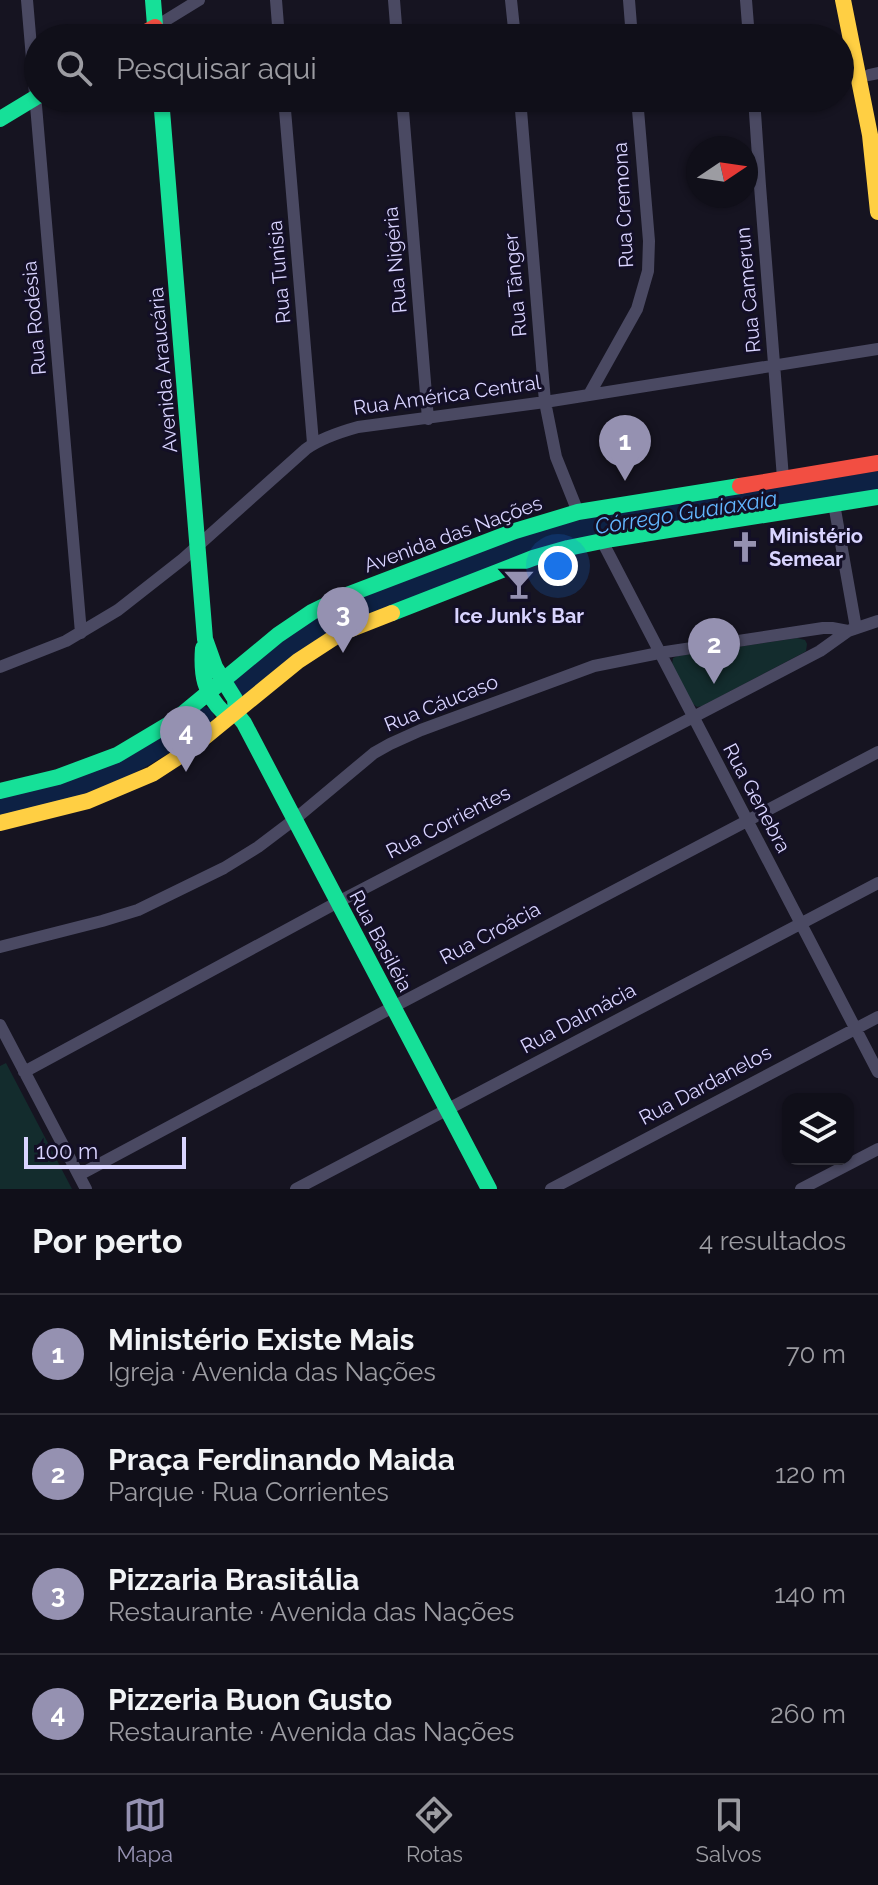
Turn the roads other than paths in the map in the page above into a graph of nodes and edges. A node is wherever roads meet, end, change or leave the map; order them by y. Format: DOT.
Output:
graph roads {
  1 [pos="27,0"];
  2 [pos="153,0"];
  3 [pos="199,0"];
  4 [pos="276,0"];
  5 [pos="394,0"];
  6 [pos="511,0"];
  7 [pos="629,0"];
  8 [pos="746,0"];
  9 [pos="843,0"];
  10 [pos="29,24"];
  11 [pos="154,24"];
  12 [pos="166,24"];
  13 [pos="278,24"];
  14 [pos="396,24"];
  15 [pos="514,24"];
  16 [pos="631,24"];
  17 [pos="748,24"];
  18 [pos="848,24"];
  19 [pos="854,55"];
  20 [pos="24,105"];
  21 [pos="38,112"];
  22 [pos="162,112"];
  23 [pos="285,112"];
  24 [pos="403,112"];
  25 [pos="521,112"];
  26 [pos="638,112"];
  27 [pos="755,112"];
  28 [pos="0,119"];
  29 [pos="878,212"];
  30 [pos="878,349"];
  31 [pos="774,366"];
  32 [pos="590,393"];
  33 [pos="545,402"];
  34 [pos="428,419"];
  35 [pos="313,443"];
  36 [pos="878,463"];
  37 [pos="783,478"];
  38 [pos="878,497"];
  39 [pos="834,504"];
  40 [pos="578,512"];
  41 [pos="602,541"];
  42 [pos="197,544"];
  43 [pos="878,621"];
  44 [pos="852,629"];
  45 [pos="801,632"];
  46 [pos="81,633"];
  47 [pos="820,651"];
  48 [pos="659,653"];
  49 [pos="0,667"];
  50 [pos="223,699"];
  51 [pos="693,718"];
  52 [pos="878,752"];
  53 [pos="0,791"];
  54 [pos="295,819"];
  55 [pos="747,821"];
  56 [pos="0,823"];
  57 [pos="878,883"];
  58 [pos="338,902"];
  59 [pos="801,924"];
  60 [pos="0,947"];
  61 [pos="393,1007"];
  62 [pos="878,1017"];
  63 [pos="0,1025"];
  64 [pos="855,1029"];
  65 [pos="24,1072"];
  66 [pos="878,1072"];
  67 [pos="447,1109"];
  68 [pos="878,1149"];
  69 [pos="79,1175"];
  70 [pos="86,1189"];
  71 [pos="296,1189"];
  72 [pos="489,1189"];
  73 [pos="551,1189"];
  74 [pos="801,1189"];
  1 -- 10 [label="street, Rua Rodésia"];
  2 -- 11 [label="main road"];
  3 -- 12 [label="street"];
  4 -- 13 [label="street"];
  5 -- 14 [label="street"];
  6 -- 15 [label="street"];
  7 -- 16 [label="street"];
  8 -- 17 [label="street"];
  9 -- 18 [label="main road"];
  19 -- 29 [label="main road"];
  20 -- 28 [label="main road"];
  21 -- 46 [label="street, Rua Rodésia"];
  22 -- 42 [label="main road, Avenida Araucária"];
  23 -- 35 [label="street, Rua Tunísia"];
  24 -- 34 [label="street, Rua Nigéria"];
  25 -- 33 [label="street, Rua Tânger"];
  26 -- 32 [label="street, Rua Cremona"];
  27 -- 31 [label="street, Rua Camerun"];
  30 -- 31 [label="street, Rua América Central"];
  31 -- 32 [label="street, Rua América Central"];
  31 -- 37 [label="street, Rua Camerun"];
  32 -- 33 [label="street, Rua América Central"];
  33 -- 34 [label="street, Rua América Central"];
  33 -- 40 [label="street, Rua Tânger"];
  34 -- 35 [label="street, Rua América Central"];
  35 -- 42 [label="street, Rua América Central"];
  36 -- 37 [label="main road, Avenida das Nações"];
  37 -- 40 [label="main road, Avenida das Nações"];
  38 -- 39 [label="main road, Avenida das Nações"];
  39 -- 41 [label="main road, Avenida das Nações"];
  39 -- 44 [label="street"];
  40 -- 50 [label="main road, Avenida das Nações"];
  41 -- 48 [label="street, Rua Genebra"];
  41 -- 50 [label="main road, Avenida das Nações"];
  42 -- 46 [label="street, Rua América Central"];
  42 -- 50 [label="main road, Avenida Araucária"];
  43 -- 44 [label="street, Rua Cáucaso"];
  44 -- 45 [label="street, Rua Cáucaso"];
  44 -- 47 [label="street, Rua Corrientes"];
  45 -- 47 [label="street"];
  45 -- 48 [label="street, Rua Cáucaso"];
  46 -- 49 [label="street, Rua América Central"];
  47 -- 51 [label="street, Rua Corrientes"];
  48 -- 51 [label="street, Rua Genebra"];
  48 -- 54 [label="street, Rua Cáucaso"];
  50 -- 53 [label="main road, Avenida das Nações"];
  50 -- 54 [label="main road, Rua Basiléia"];
  50 -- 56 [label="main road, Avenida das Nações"];
  51 -- 55 [label="street, Rua Genebra"];
  51 -- 58 [label="street, Rua Corrientes"];
  52 -- 55 [label="street, Rua Croácia"];
  54 -- 58 [label="main road, Rua Basiléia"];
  54 -- 60 [label="street, Rua Cáucaso"];
  55 -- 59 [label="street, Rua Genebra"];
  55 -- 61 [label="street, Rua Croácia"];
  57 -- 59 [label="street, Rua Dalmácia"];
  58 -- 61 [label="main road, Rua Basiléia"];
  58 -- 65 [label="street, Rua Corrientes"];
  59 -- 64 [label="street, Rua Genebra"];
  59 -- 67 [label="street, Rua Dalmácia"];
  61 -- 67 [label="main road, Rua Basiléia"];
  61 -- 69 [label="street, Rua Croácia"];
  62 -- 64 [label="street, Rua Dardanelos"];
  63 -- 65 [label="street"];
  64 -- 66 [label="street, Rua Genebra"];
  64 -- 73 [label="street, Rua Dardanelos"];
  65 -- 69 [label="street"];
  67 -- 71 [label="street, Rua Dalmácia"];
  67 -- 72 [label="main road, Rua Basiléia"];
  68 -- 74 [label="street"];
  69 -- 70 [label="street"];
}
